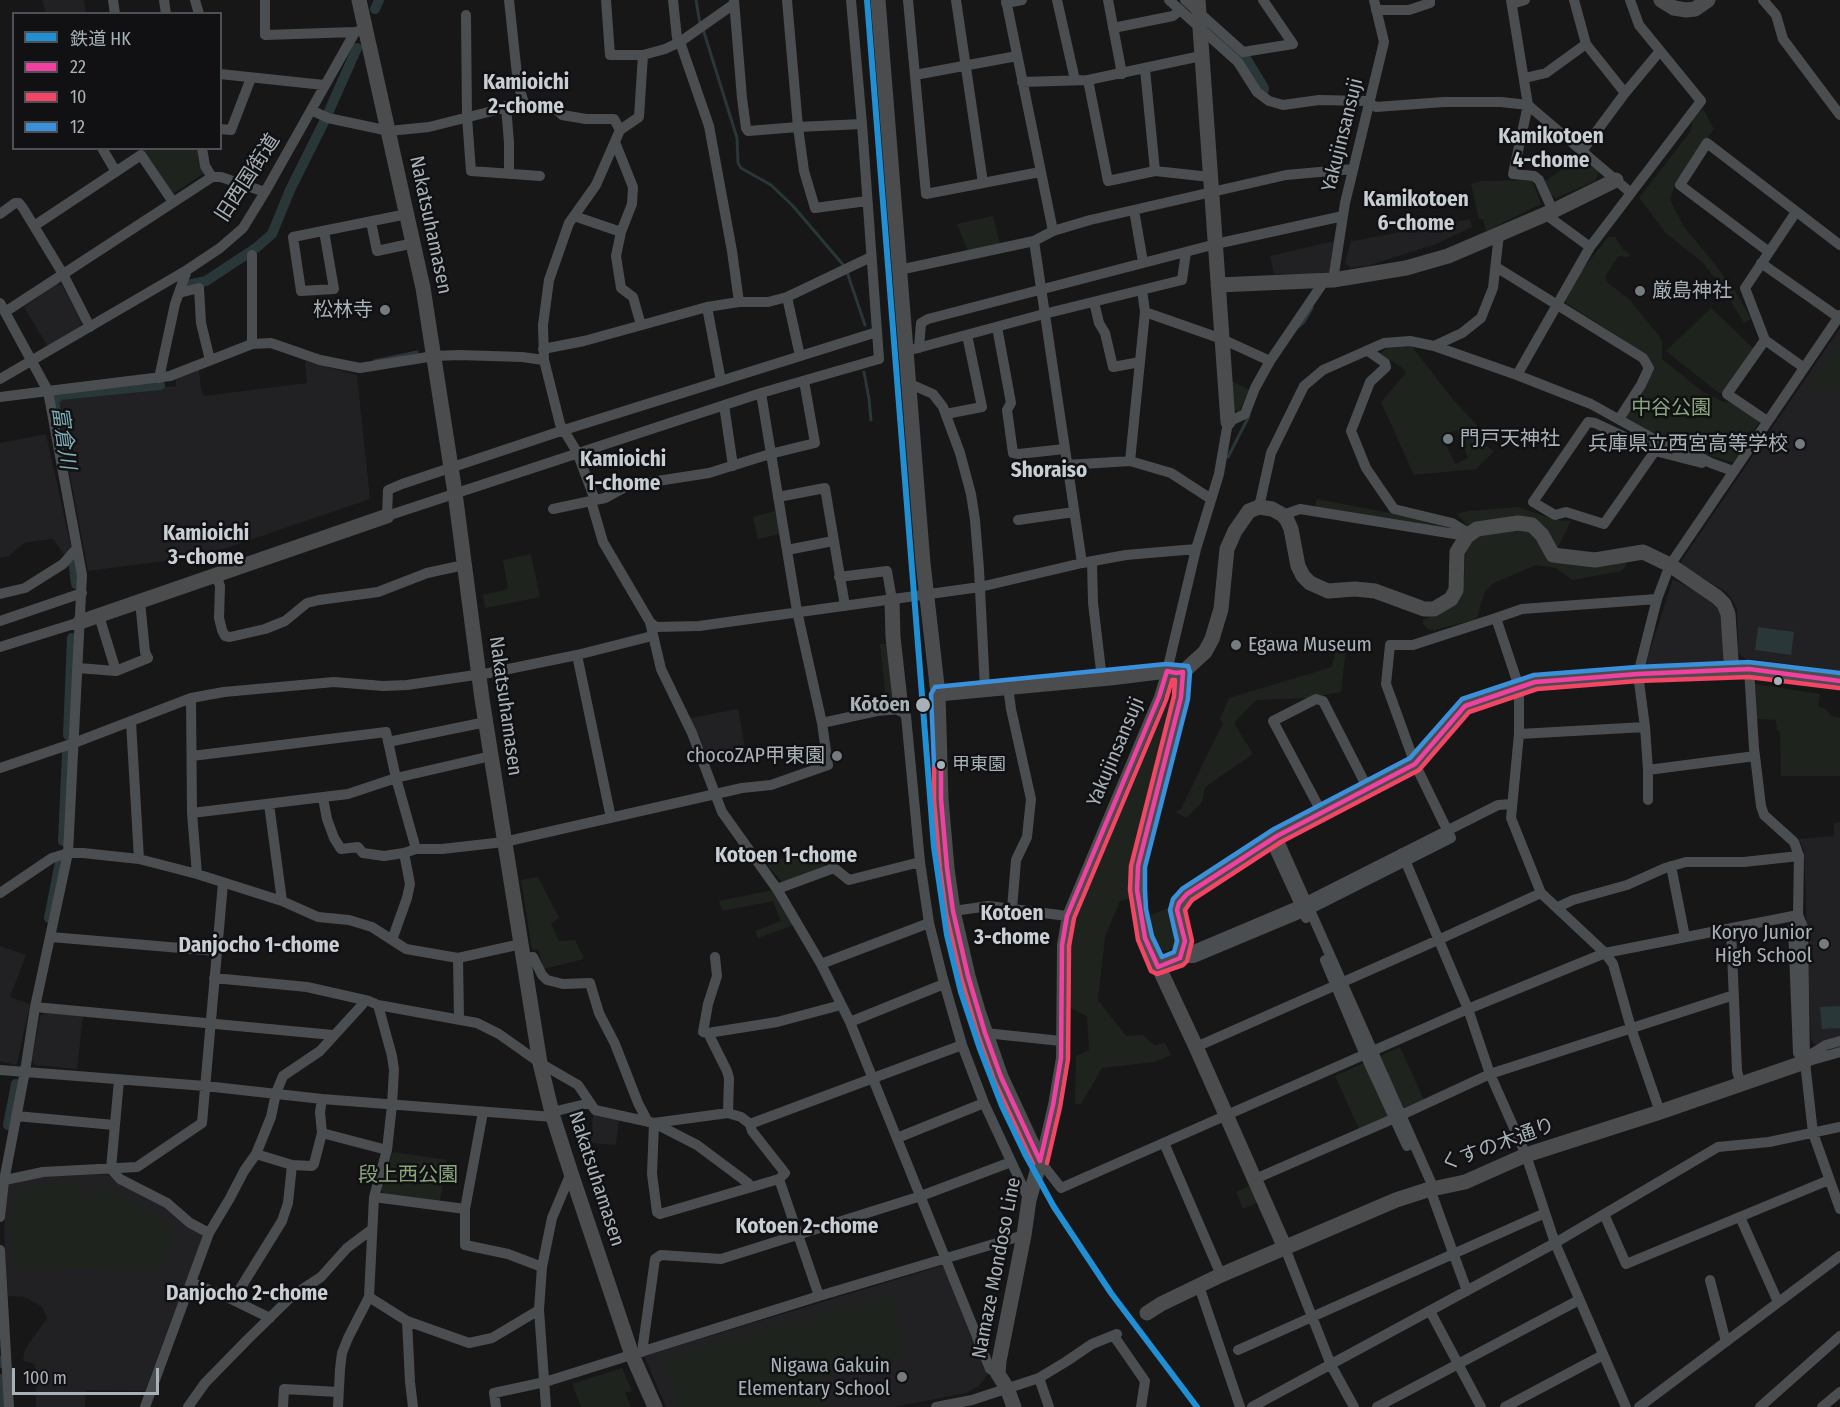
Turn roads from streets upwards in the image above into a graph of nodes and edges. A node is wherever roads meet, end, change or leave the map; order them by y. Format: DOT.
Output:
graph roads {
  1 [pos="265,0"];
  2 [pos="359,0"];
  3 [pos="509,0"];
  4 [pos="606,0"];
  5 [pos="673,0"];
  6 [pos="787,0"];
  7 [pos="851,0"];
  8 [pos="878,0"];
  9 [pos="908,0"];
  10 [pos="956,0"];
  11 [pos="1022,0"];
  12 [pos="1057,0"];
  13 [pos="1108,0"];
  14 [pos="1169,0"];
  15 [pos="1263,0"];
  16 [pos="1430,0"];
  17 [pos="1525,0"];
  18 [pos="1574,0"];
  19 [pos="1630,0"];
  20 [pos="1661,0"];
  21 [pos="1708,0"];
  22 [pos="1763,0"];
  23 [pos="734,2"];
  24 [pos="1006,2"];
  25 [pos="1512,2"];
  26 [pos="1183,5"];
  27 [pos="1375,5"];
  28 [pos="1199,6"];
  29 [pos="466,15"];
  30 [pos="1113,28"];
  31 [pos="1200,28"];
  32 [pos="360,31"];
  33 [pos="680,42"];
  34 [pos="1586,44"];
  35 [pos="1660,51"];
  36 [pos="1016,53"];
  37 [pos="643,55"];
  38 [pos="1201,56"];
  39 [pos="966,63"];
  40 [pos="1145,69"];
  41 [pos="915,73"];
  42 [pos="222,74"];
  43 [pos="1122,74"];
  44 [pos="251,78"];
  45 [pos="1525,78"];
  46 [pos="1075,80"];
  47 [pos="1088,80"];
  48 [pos="1022,82"];
  49 [pos="324,85"];
  50 [pos="1625,93"];
  51 [pos="524,103"];
  52 [pos="1370,104"];
  53 [pos="1528,105"];
  54 [pos="506,106"];
  55 [pos="311,110"];
  56 [pos="1840,115"];
  57 [pos="467,117"];
  58 [pos="862,124"];
  59 [pos="798,126"];
  60 [pos="222,129"];
  61 [pos="620,130"];
  62 [pos="389,131"];
  63 [pos="615,142"];
  64 [pos="103,150"];
  65 [pos="202,150"];
  66 [pos="1582,151"];
  67 [pos="1353,169"];
  68 [pos="1040,171"];
  69 [pos="1155,171"];
  70 [pos="116,172"];
  71 [pos="509,174"];
  72 [pos="540,176"];
  73 [pos="212,177"];
  74 [pos="1210,177"];
  75 [pos="1616,180"];
  76 [pos="983,183"];
  77 [pos="265,192"];
  78 [pos="1211,192"];
  79 [pos="1631,193"];
  80 [pos="867,201"];
  81 [pos="173,202"];
  82 [pos="1134,210"];
  83 [pos="1549,212"];
  84 [pos="1796,212"];
  85 [pos="0,214"];
  86 [pos="407,214"];
  87 [pos="574,216"];
  88 [pos="1343,216"];
  89 [pos="371,222"];
  90 [pos="34,226"];
  91 [pos="324,231"];
  92 [pos="1053,231"];
  93 [pos="621,232"];
  94 [pos="1498,234"];
  95 [pos="1034,241"];
  96 [pos="414,243"];
  97 [pos="1216,244"];
  98 [pos="1840,245"];
  99 [pos="1590,247"];
  100 [pos="1186,252"];
  101 [pos="1769,252"];
  102 [pos="252,255"];
  103 [pos="871,257"];
  104 [pos="1143,262"];
  105 [pos="1761,263"];
  106 [pos="1496,267"];
  107 [pos="187,270"];
  108 [pos="899,270"];
  109 [pos="63,274"];
  110 [pos="1329,280"];
  111 [pos="1218,285"];
  112 [pos="1041,289"];
  113 [pos="1142,290"];
  114 [pos="179,293"];
  115 [pos="787,297"];
  116 [pos="739,302"];
  117 [pos="1094,302"];
  118 [pos="1558,304"];
  119 [pos="2,307"];
  120 [pos="707,307"];
  121 [pos="1145,312"];
  122 [pos="1044,314"];
  123 [pos="1839,316"];
  124 [pos="641,325"];
  125 [pos="90,327"];
  126 [pos="997,327"];
  127 [pos="877,332"];
  128 [pos="967,335"];
  129 [pos="1222,339"];
  130 [pos="1765,340"];
  131 [pos="252,344"];
  132 [pos="1434,346"];
  133 [pos="912,350"];
  134 [pos="1368,351"];
  135 [pos="543,355"];
  136 [pos="434,356"];
  137 [pos="800,356"];
  138 [pos="210,360"];
  139 [pos="31,361"];
  140 [pos="1270,361"];
  141 [pos="1140,362"];
  142 [pos="1803,367"];
  143 [pos="1516,375"];
  144 [pos="159,378"];
  145 [pos="0,379"];
  146 [pos="720,381"];
  147 [pos="804,381"];
  148 [pos="908,383"];
  149 [pos="48,391"];
  150 [pos="761,393"];
  151 [pos="0,397"];
  152 [pos="724,405"];
  153 [pos="946,414"];
  154 [pos="1619,419"];
  155 [pos="1767,421"];
  156 [pos="1228,422"];
  157 [pos="564,430"];
  158 [pos="1064,448"];
  159 [pos="1655,451"];
  160 [pos="577,452"];
  161 [pos="770,454"];
  162 [pos="1130,461"];
  163 [pos="1711,463"];
  164 [pos="1066,465"];
  165 [pos="733,466"];
  166 [pos="451,468"];
  167 [pos="1733,471"];
  168 [pos="455,493"];
  169 [pos="778,496"];
  170 [pos="1211,499"];
  171 [pos="593,501"];
  172 [pos="1259,507"];
  173 [pos="553,509"];
  174 [pos="1074,512"];
  175 [pos="1283,515"];
  176 [pos="387,516"];
  177 [pos="1018,520"];
  178 [pos="1468,535"];
  179 [pos="833,541"];
  180 [pos="77,548"];
  181 [pos="1196,549"];
  182 [pos="787,550"];
  183 [pos="1087,562"];
  184 [pos="464,565"];
  185 [pos="1670,565"];
  186 [pos="216,575"];
  187 [pos="839,577"];
  188 [pos="980,587"];
  189 [pos="82,593"];
  190 [pos="0,594"];
  191 [pos="927,595"];
  192 [pos="1657,599"];
  193 [pos="892,600"];
  194 [pos="140,602"];
  195 [pos="845,606"];
  196 [pos="797,611"];
  197 [pos="99,616"];
  198 [pos="1496,618"];
  199 [pos="0,621"];
  200 [pos="80,622"];
  201 [pos="650,622"];
  202 [pos="652,636"];
  203 [pos="0,647"];
  204 [pos="577,655"];
  205 [pos="78,668"];
  206 [pos="1733,669"];
  207 [pos="1749,669"];
  208 [pos="116,671"];
  209 [pos="1167,671"];
  210 [pos="1183,672"];
  211 [pos="478,674"];
  212 [pos="1638,674"];
  213 [pos="1102,679"];
  214 [pos="1840,681"];
  215 [pos="1008,687"];
  216 [pos="1519,687"];
  217 [pos="985,689"];
  218 [pos="938,694"];
  219 [pos="191,698"];
  220 [pos="901,709"];
  221 [pos="131,722"];
  222 [pos="486,722"];
  223 [pos="822,723"];
  224 [pos="1645,727"];
  225 [pos="1519,734"];
  226 [pos="388,742"];
  227 [pos="74,743"];
  228 [pos="192,756"];
  229 [pos="491,756"];
  230 [pos="1755,756"];
  231 [pos="1415,764"];
  232 [pos="0,768"];
  233 [pos="1648,770"];
  234 [pos="396,778"];
  235 [pos="1368,789"];
  236 [pos="716,795"];
  237 [pos="323,798"];
  238 [pos="1648,800"];
  239 [pos="268,804"];
  240 [pos="1512,804"];
  241 [pos="192,813"];
  242 [pos="1322,813"];
  243 [pos="611,818"];
  244 [pos="1448,830"];
  245 [pos="1274,838"];
  246 [pos="504,842"];
  247 [pos="416,849"];
  248 [pos="68,853"];
  249 [pos="404,853"];
  250 [pos="1800,856"];
  251 [pos="1404,857"];
  252 [pos="139,859"];
  253 [pos="920,862"];
  254 [pos="1671,866"];
  255 [pos="197,874"];
  256 [pos="223,883"];
  257 [pos="777,889"];
  258 [pos="0,892"];
  259 [pos="1542,892"];
  260 [pos="282,901"];
  261 [pos="1305,907"];
  262 [pos="1558,907"];
  263 [pos="1012,909"];
  264 [pos="953,911"];
  265 [pos="1798,915"];
  266 [pos="1067,916"];
  267 [pos="929,923"];
  268 [pos="1731,929"];
  269 [pos="51,937"];
  270 [pos="1685,938"];
  271 [pos="392,940"];
  272 [pos="1438,940"];
  273 [pos="216,951"];
  274 [pos="522,951"];
  275 [pos="1605,953"];
  276 [pos="715,957"];
  277 [pos="458,958"];
  278 [pos="1180,958"];
  279 [pos="820,964"];
  280 [pos="1158,967"];
  281 [pos="214,978"];
  282 [pos="1339,983"];
  283 [pos="944,984"];
  284 [pos="1734,995"];
  285 [pos="364,1000"];
  286 [pos="378,1005"];
  287 [pos="841,1005"];
  288 [pos="35,1007"];
  289 [pos="1468,1009"];
  290 [pos="459,1019"];
  291 [pos="850,1022"];
  292 [pos="210,1023"];
  293 [pos="1630,1028"];
  294 [pos="708,1033"];
  295 [pos="985,1033"];
  296 [pos="333,1035"];
  297 [pos="1061,1041"];
  298 [pos="1840,1041"];
  299 [pos="962,1045"];
  300 [pos="1196,1047"];
  301 [pos="1840,1052"];
  302 [pos="1369,1053"];
  303 [pos="1805,1062"];
  304 [pos="540,1063"];
  305 [pos="0,1071"];
  306 [pos="25,1071"];
  307 [pos="1490,1074"];
  308 [pos="119,1080"];
  309 [pos="873,1080"];
  310 [pos="1741,1085"];
  311 [pos="205,1086"];
  312 [pos="276,1093"];
  313 [pos="322,1099"];
  314 [pos="590,1103"];
  315 [pos="984,1103"];
  316 [pos="392,1105"];
  317 [pos="483,1112"];
  318 [pos="1660,1112"];
  319 [pos="728,1113"];
  320 [pos="552,1114"];
  321 [pos="16,1116"];
  322 [pos="1227,1116"];
  323 [pos="1398,1117"];
  324 [pos="651,1122"];
  325 [pos="750,1124"];
  326 [pos="114,1125"];
  327 [pos="1840,1127"];
  328 [pos="322,1133"];
  329 [pos="1813,1133"];
  330 [pos="897,1138"];
  331 [pos="5,1142"];
  332 [pos="1164,1143"];
  333 [pos="387,1150"];
  334 [pos="256,1154"];
  335 [pos="1526,1155"];
  336 [pos="1040,1161"];
  337 [pos="1011,1162"];
  338 [pos="292,1165"];
  339 [pos="111,1169"];
  340 [pos="571,1173"];
  341 [pos="779,1179"];
  342 [pos="1255,1179"];
  343 [pos="1828,1180"];
  344 [pos="2,1181"];
  345 [pos="750,1187"];
  346 [pos="1430,1189"];
  347 [pos="921,1196"];
  348 [pos="374,1197"];
  349 [pos="1029,1200"];
  350 [pos="465,1209"];
  351 [pos="1840,1209"];
  352 [pos="1545,1213"];
  353 [pos="1604,1214"];
  354 [pos="0,1217"];
  355 [pos="1740,1217"];
  356 [pos="371,1230"];
  357 [pos="209,1233"];
  358 [pos="799,1234"];
  359 [pos="1024,1235"];
  360 [pos="1555,1243"];
  361 [pos="1285,1248"];
  362 [pos="0,1250"];
  363 [pos="1454,1254"];
  364 [pos="1840,1256"];
  365 [pos="945,1259"];
  366 [pos="542,1267"];
  367 [pos="1221,1275"];
  368 [pos="1710,1280"];
  369 [pos="191,1282"];
  370 [pos="1199,1286"];
  371 [pos="2,1289"];
  372 [pos="1467,1291"];
  373 [pos="819,1296"];
  374 [pos="369,1297"];
  375 [pos="1579,1299"];
  376 [pos="232,1300"];
  377 [pos="1778,1302"];
  378 [pos="539,1310"];
  379 [pos="1430,1311"];
  380 [pos="1147,1313"];
  381 [pos="270,1318"];
  382 [pos="1311,1318"];
  383 [pos="407,1321"];
  384 [pos="1840,1336"];
  385 [pos="1726,1342"];
  386 [pos="1238,1350"];
  387 [pos="637,1353"];
  388 [pos="1603,1355"];
  389 [pos="1458,1364"];
  390 [pos="1331,1365"];
  391 [pos="4,1371"];
  392 [pos="998,1374"];
  393 [pos="1039,1378"];
  394 [pos="545,1382"];
  395 [pos="1007,1388"];
  396 [pos="338,1392"];
  397 [pos="1840,1392"];
  398 [pos="146,1406"];
  399 [pos="9,1407"];
  400 [pos="158,1407"];
  401 [pos="188,1407"];
  402 [pos="283,1407"];
  403 [pos="338,1407"];
  404 [pos="413,1407"];
  405 [pos="496,1407"];
  406 [pos="546,1407"];
  407 [pos="655,1407"];
  408 [pos="936,1407"];
  409 [pos="1014,1407"];
  410 [pos="1049,1407"];
  411 [pos="1141,1407"];
  412 [pos="1240,1407"];
  413 [pos="1252,1407"];
  414 [pos="1354,1407"];
  415 [pos="1377,1407"];
  416 [pos="1481,1407"];
  417 [pos="1505,1407"];
  418 [pos="1626,1407"];
  419 [pos="1639,1407"];
  420 [pos="1760,1407"];
  421 [pos="1822,1407"];
  1 -- 32 [label="street"];
  2 -- 32 [label="street, Nakatsuhamasen"];
  3 -- 51 [label="street"];
  4 -- 37 [label="street"];
  5 -- 33 [label="street"];
  6 -- 59 [label="street"];
  7 -- 58 [label="street"];
  8 -- 108 [label="street, Namaze Mondoso Line"];
  9 -- 41 [label="street"];
  10 -- 39 [label="street"];
  11 -- 24 [label="street"];
  12 -- 46 [label="street"];
  13 -- 30 [label="street"];
  14 -- 26 [label="street"];
  15 -- 28 [label="street"];
  16 -- 27 [label="street"];
  17 -- 25 [label="street"];
  18 -- 34 [label="street"];
  19 -- 35 [label="street"];
  20 -- 21 [label="street"];
  22 -- 56 [label="street"];
  23 -- 33 [label="street"];
  23 -- 59 [label="street"];
  24 -- 36 [label="street"];
  25 -- 45 [label="street"];
  26 -- 28 [label="street"];
  26 -- 30 [label="street"];
  26 -- 31 [label="street"];
  27 -- 52 [label="street, Yakujinsansuji"];
  28 -- 31 [label="street"];
  29 -- 57 [label="street"];
  30 -- 43 [label="street"];
  31 -- 38 [label="street"];
  31 -- 52 [label="street"];
  32 -- 49 [label="street, 旧西国街道"];
  32 -- 62 [label="street, Nakatsuhamasen"];
  33 -- 37 [label="street"];
  33 -- 116 [label="street"];
  34 -- 45 [label="street"];
  34 -- 50 [label="street"];
  35 -- 50 [label="street"];
  35 -- 79 [label="street"];
  36 -- 39 [label="street"];
  36 -- 48 [label="street"];
  37 -- 61 [label="street"];
  38 -- 40 [label="street"];
  38 -- 74 [label="street"];
  39 -- 41 [label="street"];
  39 -- 76 [label="street"];
  40 -- 43 [label="street"];
  40 -- 69 [label="street"];
  41 -- 76 [label="street"];
  42 -- 44 [label="street"];
  43 -- 47 [label="street"];
  44 -- 49 [label="street"];
  44 -- 60 [label="street"];
  45 -- 53 [label="street"];
  46 -- 47 [label="street"];
  46 -- 48 [label="street"];
  47 -- 69 [label="street"];
  48 -- 68 [label="street"];
  49 -- 55 [label="street, 旧西国街道"];
  50 -- 66 [label="street"];
  51 -- 54 [label="street"];
  51 -- 61 [label="street"];
  52 -- 53 [label="street"];
  52 -- 67 [label="street, Yakujinsansuji"];
  53 -- 66 [label="street"];
  53 -- 83 [label="street"];
  54 -- 57 [label="street"];
  54 -- 71 [label="street"];
  55 -- 62 [label="street"];
  55 -- 77 [label="street, 旧西国街道"];
  57 -- 62 [label="street"];
  57 -- 71 [label="street"];
  58 -- 59 [label="street"];
  58 -- 80 [label="street"];
  59 -- 80 [label="street"];
  61 -- 63 [label="street"];
  62 -- 86 [label="street, Nakatsuhamasen"];
  63 -- 87 [label="street"];
  63 -- 93 [label="street"];
  64 -- 70 [label="street"];
  65 -- 73 [label="street"];
  66 -- 75 [label="street"];
  67 -- 78 [label="street"];
  67 -- 88 [label="street, Yakujinsansuji"];
  68 -- 76 [label="street"];
  68 -- 92 [label="street"];
  69 -- 74 [label="street"];
  70 -- 81 [label="street"];
  70 -- 90 [label="street"];
  71 -- 72 [label="street"];
  73 -- 77 [label="street"];
  73 -- 81 [label="street"];
  74 -- 78 [label="street"];
  75 -- 79 [label="street"];
  75 -- 83 [label="street"];
  77 -- 107 [label="street, 旧西国街道"];
  78 -- 82 [label="street"];
  78 -- 97 [label="street"];
  79 -- 99 [label="street"];
  80 -- 103 [label="street"];
  81 -- 109 [label="street"];
  82 -- 92 [label="street"];
  82 -- 104 [label="street"];
  83 -- 94 [label="street"];
  83 -- 99 [label="street"];
  84 -- 98 [label="street"];
  84 -- 101 [label="street"];
  84 -- 101 [label="street"];
  85 -- 90 [label="street"];
  86 -- 89 [label="street"];
  86 -- 96 [label="street, Nakatsuhamasen"];
  87 -- 93 [label="street"];
  87 -- 135 [label="street"];
  88 -- 97 [label="street"];
  88 -- 110 [label="street, Yakujinsansuji"];
  89 -- 91 [label="street"];
  89 -- 96 [label="street"];
  90 -- 109 [label="street"];
  91 -- 91 [label="street"];
  92 -- 95 [label="street"];
  93 -- 124 [label="street"];
  94 -- 106 [label="street"];
  94 -- 110 [label="street"];
  95 -- 108 [label="street"];
  95 -- 112 [label="street"];
  96 -- 136 [label="street, Nakatsuhamasen"];
  97 -- 100 [label="street"];
  97 -- 111 [label="street"];
  99 -- 118 [label="street"];
  100 -- 104 [label="street"];
  100 -- 113 [label="street"];
  101 -- 105 [label="street"];
  102 -- 131 [label="street"];
  103 -- 115 [label="street"];
  103 -- 127 [label="street"];
  104 -- 112 [label="street"];
  105 -- 123 [label="street"];
  105 -- 130 [label="street"];
  106 -- 118 [label="street"];
  106 -- 132 [label="street"];
  107 -- 114 [label="street"];
  107 -- 125 [label="street, 旧西国街道"];
  108 -- 133 [label="street, Namaze Mondoso Line"];
  109 -- 119 [label="street"];
  109 -- 125 [label="street"];
  110 -- 111 [label="street"];
  110 -- 140 [label="street, Yakujinsansuji"];
  111 -- 129 [label="street"];
  112 -- 122 [label="street"];
  112 -- 133 [label="street"];
  113 -- 117 [label="street"];
  113 -- 121 [label="street"];
  114 -- 138 [label="street"];
  114 -- 144 [label="street"];
  115 -- 116 [label="street"];
  115 -- 137 [label="street"];
  116 -- 120 [label="street"];
  117 -- 122 [label="street"];
  117 -- 141 [label="street"];
  118 -- 143 [label="street"];
  118 -- 154 [label="street"];
  119 -- 139 [label="street"];
  120 -- 124 [label="street"];
  120 -- 146 [label="street"];
  121 -- 129 [label="street"];
  121 -- 141 [label="street"];
  122 -- 126 [label="street"];
  122 -- 158 [label="street"];
  123 -- 142 [label="street"];
  124 -- 135 [label="street"];
  125 -- 139 [label="street, 旧西国街道"];
  126 -- 128 [label="street"];
  126 -- 158 [label="street"];
  127 -- 137 [label="street"];
  127 -- 147 [label="street"];
  128 -- 133 [label="street"];
  128 -- 153 [label="street"];
  129 -- 140 [label="street"];
  129 -- 156 [label="street"];
  130 -- 142 [label="street"];
  130 -- 155 [label="street"];
  131 -- 136 [label="street"];
  131 -- 138 [label="street"];
  132 -- 134 [label="street"];
  132 -- 143 [label="street"];
  133 -- 148 [label="street, Namaze Mondoso Line"];
  134 -- 172 [label="street"];
  134 -- 178 [label="street"];
  135 -- 136 [label="street"];
  135 -- 157 [label="street"];
  136 -- 166 [label="street, Nakatsuhamasen"];
  137 -- 146 [label="street"];
  138 -- 144 [label="street"];
  139 -- 145 [label="street, 旧西国街道"];
  139 -- 149 [label="street"];
  140 -- 156 [label="street, Yakujinsansuji"];
  141 -- 162 [label="street"];
  142 -- 155 [label="street"];
  143 -- 154 [label="street"];
  144 -- 149 [label="street"];
  146 -- 157 [label="street"];
  147 -- 150 [label="street"];
  147 -- 161 [label="street"];
  148 -- 153 [label="street"];
  148 -- 191 [label="street, Namaze Mondoso Line"];
  149 -- 151 [label="street"];
  149 -- 180 [label="street"];
  150 -- 152 [label="street"];
  150 -- 161 [label="street"];
  152 -- 160 [label="street"];
  152 -- 165 [label="street"];
  153 -- 188 [label="street"];
  154 -- 163 [label="street"];
  155 -- 167 [label="street"];
  156 -- 170 [label="street, Yakujinsansuji"];
  157 -- 160 [label="street"];
  157 -- 166 [label="street"];
  158 -- 164 [label="street"];
  159 -- 159 [label="street"];
  159 -- 163 [label="street"];
  160 -- 168 [label="street"];
  160 -- 171 [label="street"];
  161 -- 165 [label="street"];
  161 -- 169 [label="street"];
  162 -- 164 [label="street"];
  162 -- 170 [label="street"];
  163 -- 167 [label="street"];
  164 -- 174 [label="street"];
  165 -- 171 [label="street"];
  166 -- 168 [label="street, Nakatsuhamasen"];
  166 -- 176 [label="street"];
  167 -- 185 [label="street"];
  168 -- 176 [label="street"];
  168 -- 184 [label="street, Nakatsuhamasen"];
  169 -- 179 [label="street"];
  169 -- 182 [label="street"];
  170 -- 181 [label="street, Yakujinsansuji"];
  171 -- 173 [label="street"];
  171 -- 201 [label="street"];
  172 -- 175 [label="street"];
  172 -- 210 [label="street"];
  174 -- 177 [label="street"];
  174 -- 183 [label="street"];
  175 -- 178 [label="street"];
  175 -- 178 [label="street"];
  176 -- 186 [label="street"];
  178 -- 185 [label="street"];
  179 -- 182 [label="street"];
  179 -- 187 [label="street"];
  180 -- 189 [label="street"];
  180 -- 190 [label="street"];
  181 -- 183 [label="street"];
  181 -- 209 [label="street, Yakujinsansuji"];
  182 -- 196 [label="street"];
  183 -- 188 [label="street"];
  183 -- 213 [label="street"];
  184 -- 186 [label="street"];
  184 -- 211 [label="street, Nakatsuhamasen"];
  185 -- 192 [label="street"];
  185 -- 206 [label="street"];
  186 -- 194 [label="street"];
  187 -- 193 [label="street"];
  187 -- 195 [label="street"];
  188 -- 191 [label="street"];
  188 -- 217 [label="street"];
  189 -- 199 [label="street"];
  189 -- 200 [label="street"];
  191 -- 193 [label="street"];
  191 -- 218 [label="street, Namaze Mondoso Line"];
  192 -- 198 [label="street"];
  192 -- 212 [label="street"];
  193 -- 195 [label="street"];
  193 -- 220 [label="street"];
  194 -- 197 [label="street"];
  194 -- 208 [label="street"];
  195 -- 196 [label="street"];
  196 -- 201 [label="street"];
  196 -- 223 [label="street"];
  197 -- 200 [label="street"];
  197 -- 208 [label="street"];
  198 -- 216 [label="street"];
  198 -- 231 [label="street"];
  200 -- 203 [label="street"];
  200 -- 205 [label="street"];
  201 -- 202 [label="street"];
  202 -- 204 [label="street"];
  202 -- 236 [label="street"];
  204 -- 211 [label="street"];
  204 -- 243 [label="street"];
  205 -- 208 [label="street"];
  205 -- 227 [label="street"];
  206 -- 207 [label="street"];
  206 -- 212 [label="street"];
  207 -- 214 [label="street"];
  207 -- 230 [label="street"];
  209 -- 210 [label="street"];
  209 -- 213 [label="street"];
  209 -- 266 [label="street, Yakujinsansuji"];
  210 -- 280 [label="street"];
  211 -- 219 [label="street"];
  211 -- 222 [label="street, Nakatsuhamasen"];
  212 -- 216 [label="street"];
  212 -- 224 [label="street"];
  213 -- 215 [label="street"];
  215 -- 217 [label="street"];
  215 -- 263 [label="street"];
  216 -- 225 [label="street"];
  216 -- 231 [label="street"];
  217 -- 218 [label="street"];
  218 -- 264 [label="street, Namaze Mondoso Line"];
  219 -- 221 [label="street"];
  219 -- 228 [label="street"];
  220 -- 223 [label="street"];
  220 -- 253 [label="street"];
  221 -- 227 [label="street"];
  221 -- 252 [label="street"];
  222 -- 226 [label="street"];
  222 -- 229 [label="street, Nakatsuhamasen"];
  223 -- 236 [label="street"];
  224 -- 225 [label="street"];
  224 -- 233 [label="street"];
  225 -- 240 [label="street"];
  226 -- 228 [label="street"];
  226 -- 234 [label="street"];
  227 -- 232 [label="street"];
  227 -- 248 [label="street"];
  228 -- 241 [label="street"];
  229 -- 234 [label="street"];
  229 -- 246 [label="street, Nakatsuhamasen"];
  230 -- 233 [label="street"];
  230 -- 250 [label="street"];
  231 -- 235 [label="street"];
  231 -- 244 [label="street"];
  233 -- 238 [label="street"];
  234 -- 237 [label="street"];
  234 -- 247 [label="street"];
  235 -- 242 [label="street"];
  235 -- 242 [label="street"];
  236 -- 243 [label="street"];
  236 -- 257 [label="street"];
  237 -- 239 [label="street"];
  237 -- 249 [label="street"];
  239 -- 241 [label="street"];
  239 -- 260 [label="street"];
  240 -- 244 [label="street"];
  240 -- 259 [label="street"];
  241 -- 255 [label="street"];
  242 -- 245 [label="street"];
  243 -- 246 [label="street"];
  244 -- 251 [label="street"];
  245 -- 261 [label="street"];
  245 -- 278 [label="street"];
  246 -- 247 [label="street"];
  246 -- 274 [label="street, Nakatsuhamasen"];
  247 -- 249 [label="street"];
  248 -- 252 [label="street"];
  248 -- 258 [label="street"];
  248 -- 269 [label="street"];
  249 -- 271 [label="street"];
  250 -- 254 [label="street"];
  250 -- 265 [label="street"];
  251 -- 261 [label="street"];
  251 -- 272 [label="street"];
  252 -- 255 [label="street"];
  253 -- 257 [label="street"];
  253 -- 267 [label="street"];
  254 -- 262 [label="street"];
  254 -- 270 [label="street"];
  255 -- 256 [label="street"];
  256 -- 260 [label="street"];
  256 -- 273 [label="street"];
  257 -- 279 [label="street"];
  259 -- 262 [label="street"];
  259 -- 272 [label="street"];
  260 -- 271 [label="street"];
  261 -- 278 [label="street"];
  261 -- 282 [label="street"];
  262 -- 275 [label="street"];
  263 -- 264 [label="street"];
  263 -- 266 [label="street"];
  264 -- 295 [label="street, Namaze Mondoso Line"];
  265 -- 268 [label="street"];
  265 -- 303 [label="street"];
  266 -- 297 [label="street, Yakujinsansuji"];
  267 -- 279 [label="street"];
  267 -- 283 [label="street"];
  268 -- 270 [label="street"];
  268 -- 284 [label="street"];
  269 -- 273 [label="street"];
  269 -- 288 [label="street"];
  270 -- 275 [label="street"];
  271 -- 277 [label="street"];
  272 -- 282 [label="street"];
  272 -- 289 [label="street"];
  273 -- 281 [label="street"];
  274 -- 277 [label="street"];
  274 -- 304 [label="street, Nakatsuhamasen"];
  274 -- 324 [label="street"];
  275 -- 289 [label="street"];
  275 -- 293 [label="street"];
  276 -- 294 [label="street"];
  277 -- 290 [label="street"];
  278 -- 280 [label="street"];
  279 -- 287 [label="street"];
  280 -- 300 [label="street"];
  281 -- 285 [label="street"];
  281 -- 292 [label="street"];
  282 -- 300 [label="street"];
  282 -- 302 [label="street"];
  283 -- 291 [label="street"];
  283 -- 299 [label="street"];
  284 -- 293 [label="street"];
  284 -- 310 [label="street"];
  285 -- 286 [label="street"];
  285 -- 296 [label="street"];
  286 -- 290 [label="street"];
  286 -- 316 [label="street"];
  287 -- 291 [label="street"];
  287 -- 294 [label="street"];
  288 -- 292 [label="street"];
  288 -- 306 [label="street"];
  289 -- 302 [label="street"];
  289 -- 307 [label="street"];
  290 -- 304 [label="street"];
  291 -- 309 [label="street"];
  292 -- 296 [label="street"];
  292 -- 311 [label="street"];
  293 -- 307 [label="street"];
  293 -- 318 [label="street"];
  294 -- 319 [label="street"];
  295 -- 297 [label="street"];
  295 -- 336 [label="street, Namaze Mondoso Line"];
  296 -- 312 [label="street"];
  297 -- 336 [label="street, Yakujinsansuji"];
  298 -- 303 [label="street, くすの木通り"];
  299 -- 309 [label="street"];
  299 -- 315 [label="street"];
  300 -- 322 [label="street"];
  301 -- 303 [label="street, くすの木通り"];
  302 -- 322 [label="street"];
  302 -- 323 [label="street"];
  303 -- 310 [label="street, くすの木通り"];
  303 -- 329 [label="street"];
  304 -- 314 [label="street"];
  304 -- 320 [label="street, Nakatsuhamasen"];
  305 -- 306 [label="street"];
  306 -- 308 [label="street"];
  306 -- 321 [label="street"];
  307 -- 323 [label="street"];
  307 -- 335 [label="street"];
  308 -- 311 [label="street"];
  308 -- 326 [label="street"];
  309 -- 325 [label="street"];
  309 -- 330 [label="street"];
  310 -- 318 [label="street, くすの木通り"];
  311 -- 312 [label="street"];
  311 -- 339 [label="street"];
  312 -- 313 [label="street"];
  312 -- 334 [label="street"];
  313 -- 316 [label="street"];
  313 -- 328 [label="street"];
  314 -- 320 [label="street"];
  314 -- 324 [label="street"];
  315 -- 330 [label="street"];
  315 -- 337 [label="street"];
  316 -- 317 [label="street"];
  316 -- 333 [label="street"];
  317 -- 320 [label="street"];
  317 -- 350 [label="street"];
  318 -- 335 [label="street, くすの木通り"];
  319 -- 324 [label="street"];
  319 -- 325 [label="street"];
  320 -- 340 [label="street, Nakatsuhamasen"];
  321 -- 326 [label="street"];
  321 -- 331 [label="street"];
  322 -- 332 [label="street"];
  322 -- 342 [label="street"];
  323 -- 342 [label="street"];
  323 -- 346 [label="street"];
  324 -- 345 [label="street"];
  324 -- 345 [label="street"];
  325 -- 341 [label="street"];
  326 -- 339 [label="street"];
  327 -- 329 [label="street"];
  328 -- 333 [label="street"];
  328 -- 338 [label="street"];
  329 -- 343 [label="street"];
  329 -- 353 [label="street"];
  330 -- 347 [label="street"];
  331 -- 344 [label="street"];
  332 -- 336 [label="street"];
  332 -- 367 [label="street"];
  333 -- 348 [label="street"];
  334 -- 338 [label="street"];
  334 -- 357 [label="street"];
  335 -- 346 [label="street, くすの木通り"];
  335 -- 352 [label="street"];
  336 -- 349 [label="street, Namaze Mondoso Line"];
  337 -- 347 [label="street"];
  337 -- 349 [label="street"];
  338 -- 376 [label="street"];
  339 -- 344 [label="street"];
  339 -- 357 [label="street"];
  340 -- 366 [label="street"];
  340 -- 387 [label="street, Nakatsuhamasen"];
  341 -- 345 [label="street"];
  341 -- 358 [label="street"];
  342 -- 361 [label="street"];
  343 -- 351 [label="street"];
  343 -- 355 [label="street"];
  344 -- 354 [label="street"];
  346 -- 361 [label="street, くすの木通り"];
  346 -- 363 [label="street"];
  347 -- 358 [label="street"];
  347 -- 365 [label="street"];
  348 -- 350 [label="street"];
  348 -- 356 [label="street"];
  349 -- 359 [label="street, Namaze Mondoso Line"];
  350 -- 366 [label="street"];
  352 -- 360 [label="street"];
  352 -- 363 [label="street"];
  353 -- 355 [label="street"];
  353 -- 360 [label="street"];
  355 -- 377 [label="street"];
  356 -- 374 [label="street"];
  356 -- 381 [label="street"];
  357 -- 369 [label="street"];
  358 -- 373 [label="street"];
  358 -- 387 [label="street"];
  359 -- 365 [label="street"];
  359 -- 392 [label="street, Namaze Mondoso Line"];
  360 -- 372 [label="street"];
  360 -- 375 [label="street"];
  361 -- 367 [label="street, くすの木通り"];
  361 -- 382 [label="street"];
  362 -- 371 [label="street"];
  363 -- 372 [label="street"];
  363 -- 382 [label="street"];
  364 -- 377 [label="street"];
  365 -- 373 [label="street"];
  365 -- 392 [label="street"];
  366 -- 378 [label="street"];
  367 -- 370 [label="street, くすの木通り"];
  368 -- 385 [label="street"];
  369 -- 376 [label="street"];
  369 -- 398 [label="street"];
  370 -- 380 [label="street, くすの木通り"];
  370 -- 412 [label="street"];
  371 -- 391 [label="street"];
  372 -- 379 [label="street"];
  373 -- 387 [label="street"];
  374 -- 383 [label="street"];
  374 -- 396 [label="street"];
  375 -- 388 [label="street"];
  375 -- 389 [label="street"];
  376 -- 381 [label="street"];
  377 -- 385 [label="street"];
  378 -- 383 [label="street"];
  378 -- 394 [label="street"];
  379 -- 389 [label="street"];
  379 -- 390 [label="street"];
  381 -- 401 [label="street"];
  382 -- 386 [label="street"];
  382 -- 390 [label="street"];
  383 -- 404 [label="street"];
  384 -- 420 [label="street"];
  385 -- 419 [label="street"];
  387 -- 394 [label="street"];
  387 -- 407 [label="street, Nakatsuhamasen"];
  388 -- 417 [label="street"];
  388 -- 418 [label="street"];
  389 -- 415 [label="street"];
  389 -- 416 [label="street"];
  390 -- 413 [label="street"];
  390 -- 414 [label="street"];
  391 -- 399 [label="street"];
  392 -- 395 [label="street, Namaze Mondoso Line"];
  393 -- 395 [label="street"];
  393 -- 410 [label="street"];
  393 -- 411 [label="street"];
  394 -- 405 [label="street"];
  394 -- 406 [label="street"];
  395 -- 408 [label="street"];
  395 -- 409 [label="street, Namaze Mondoso Line"];
  396 -- 402 [label="street"];
  396 -- 403 [label="street"];
  397 -- 421 [label="street"];
  398 -- 400 [label="street"];
}
